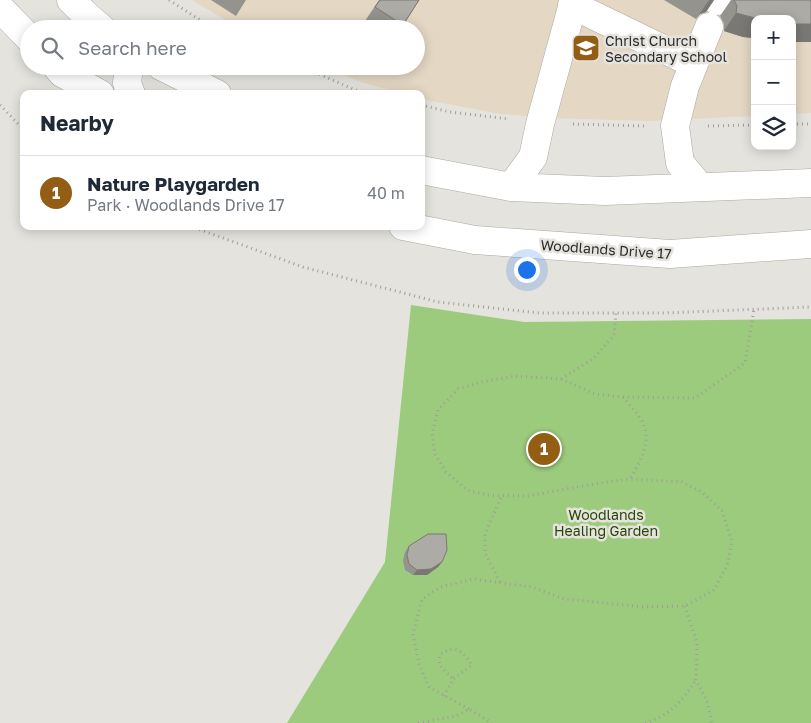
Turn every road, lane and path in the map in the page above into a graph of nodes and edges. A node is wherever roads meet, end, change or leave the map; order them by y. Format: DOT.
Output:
graph roads {
  1 [pos="72,0"];
  2 [pos="169,0"];
  3 [pos="573,2"];
  4 [pos="0,8"];
  5 [pos="92,20"];
  6 [pos="200,20"];
  7 [pos="709,27"];
  8 [pos="20,29"];
  9 [pos="694,64"];
  10 [pos="66,75"];
  11 [pos="128,75"];
  12 [pos="179,75"];
  13 [pos="321,75"];
  14 [pos="93,90"];
  15 [pos="130,90"];
  16 [pos="209,90"];
  17 [pos="355,90"];
  18 [pos="0,105"];
  19 [pos="425,106"];
  20 [pos="540,124"];
  21 [pos="796,124"];
  22 [pos="811,124"];
  23 [pos="20,126"];
  24 [pos="425,171"];
  25 [pos="811,183"];
  26 [pos="511,186"];
  27 [pos="700,187"];
  28 [pos="201,230"];
  29 [pos="424,230"];
  30 [pos="811,244"];
  31 [pos="811,307"];
  32 [pos="754,310"];
  33 [pos="616,312"];
  34 [pos="561,379"];
  35 [pos="623,397"];
  36 [pos="630,479"];
  37 [pos="502,496"];
  38 [pos="500,582"];
  39 [pos="684,606"];
  40 [pos="452,679"];
  41 [pos="696,680"];
  42 [pos="444,696"];
  43 [pos="469,709"];
  44 [pos="418,723"];
  45 [pos="492,723"];
  46 [pos="645,723"];
  47 [pos="712,723"];
  1 -- 5 [label="street"];
  2 -- 6 [label="path"];
  3 -- 9 [label="street"];
  3 -- 20 [label="street"];
  4 -- 8 [label="street"];
  7 -- 9 [label="street"];
  9 -- 27 [label="street"];
  10 -- 14 [label="street"];
  11 -- 15 [label="street"];
  12 -- 16 [label="street"];
  13 -- 17 [label="path"];
  18 -- 23 [label="path"];
  19 -- 20 [label="path"];
  20 -- 26 [label="street"];
  21 -- 22 [label="path"];
  24 -- 26 [label="street"];
  25 -- 27 [label="street"];
  26 -- 27 [label="street"];
  28 -- 33 [label="path"];
  29 -- 30 [label="street, Woodlands Drive 17"];
  31 -- 32 [label="path"];
  32 -- 33 [label="path"];
  32 -- 35 [label="path"];
  33 -- 34 [label="path"];
  34 -- 35 [label="path"];
  34 -- 37 [label="path"];
  35 -- 36 [label="path"];
  36 -- 37 [label="path"];
  36 -- 39 [label="path"];
  37 -- 38 [label="path"];
  38 -- 39 [label="path"];
  38 -- 42 [label="path"];
  39 -- 41 [label="path"];
  40 -- 40 [label="path"];
  40 -- 42 [label="path"];
  41 -- 46 [label="path"];
  41 -- 47 [label="path"];
  42 -- 43 [label="path"];
  43 -- 44 [label="path"];
  43 -- 45 [label="path"];
}
